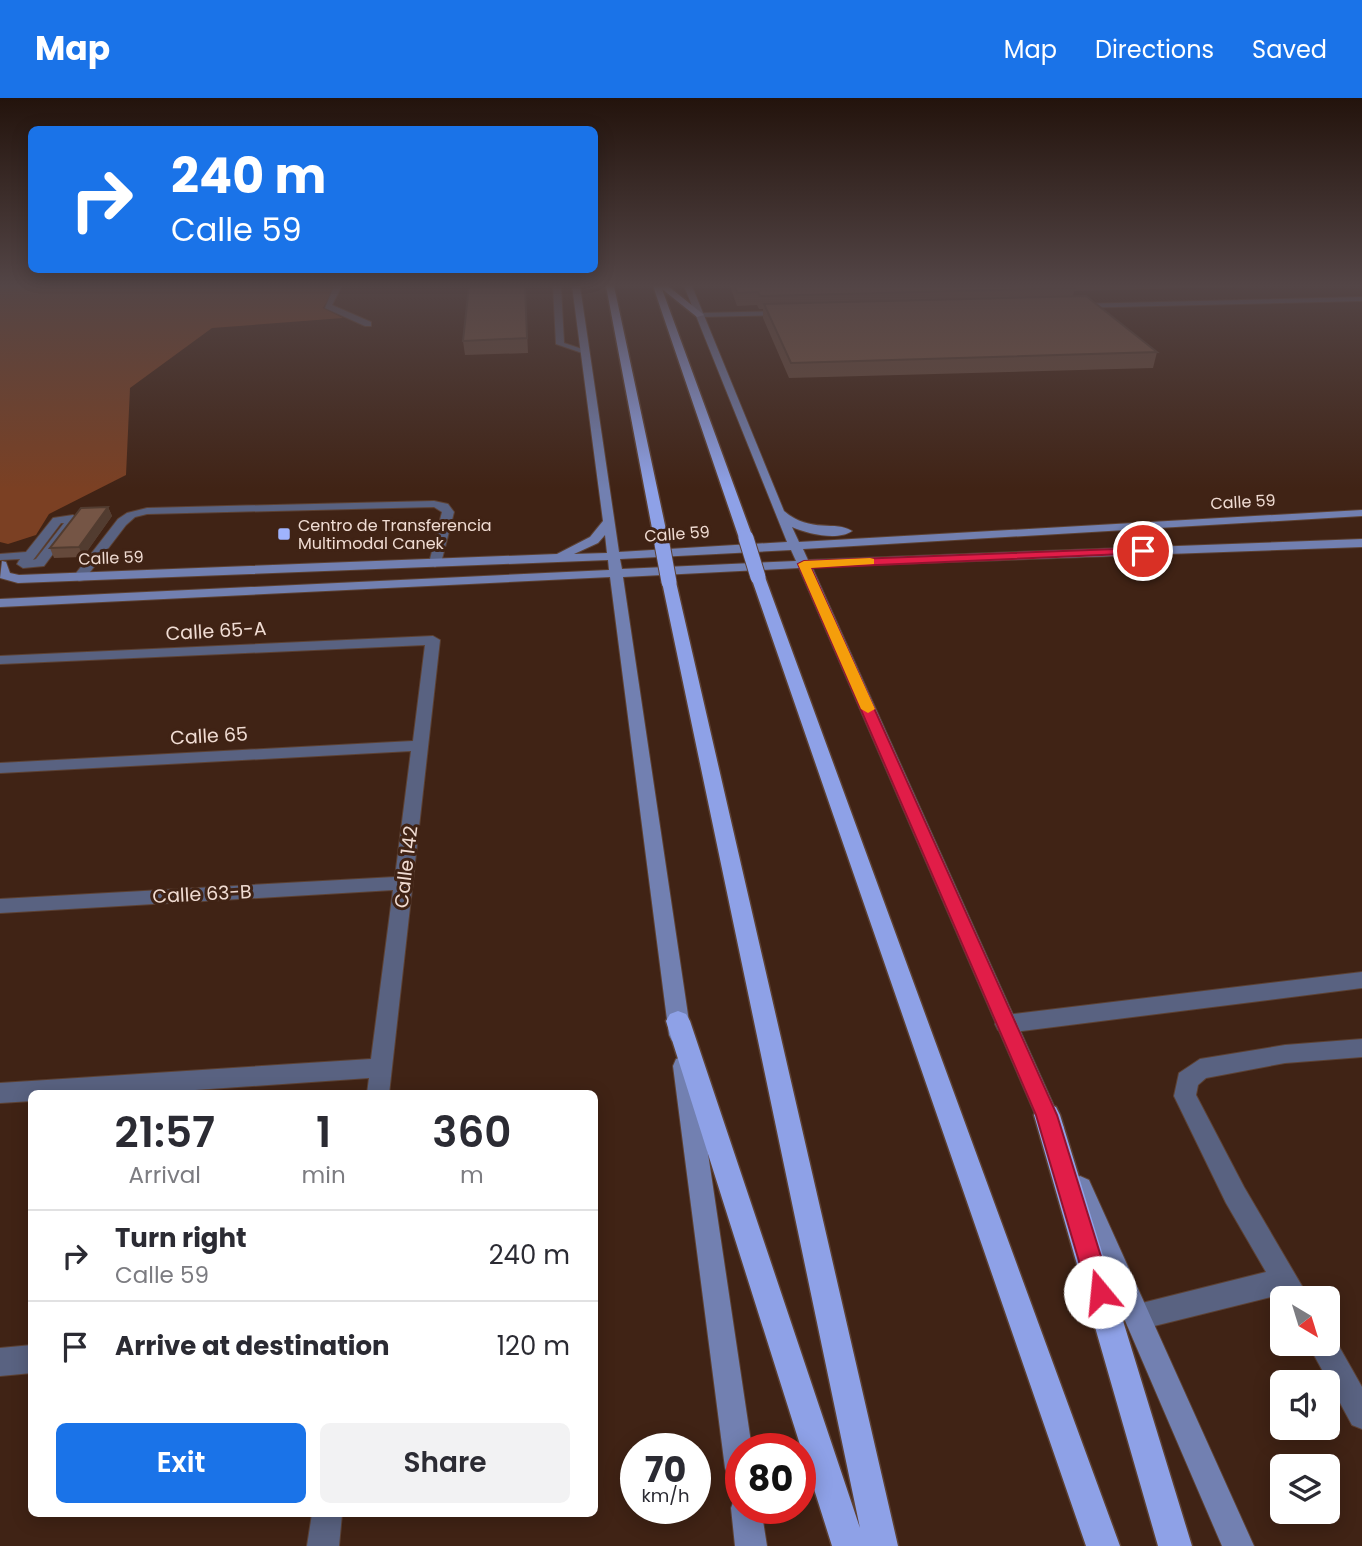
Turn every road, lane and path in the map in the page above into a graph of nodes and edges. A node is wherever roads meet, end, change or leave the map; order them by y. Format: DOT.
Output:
graph roads {
  1 [pos="585,353"];
  2 [pos="624,354"];
  3 [pos="681,354"];
  4 [pos="715,354"];
  5 [pos="777,508"];
  6 [pos="1362,513"];
  7 [pos="610,520"];
  8 [pos="1091,527"];
  9 [pos="1362,542"];
  10 [pos="794,545"];
  11 [pos="30,555"];
  12 [pos="553,558"];
  13 [pos="1,562"];
  14 [pos="435,563"];
  15 [pos="804,564"];
  16 [pos="615,565"];
  17 [pos="79,577"];
  18 [pos="0,603"];
  19 [pos="433,640"];
  20 [pos="0,660"];
  21 [pos="420,746"];
  22 [pos="0,768"];
  23 [pos="403,883"];
  24 [pos="0,906"];
  25 [pos="1362,979"];
  26 [pos="678,1021"];
  27 [pos="1006,1024"];
  28 [pos="1362,1048"];
  29 [pos="381,1068"];
  30 [pos="46,1090"];
  31 [pos="378,1090"];
  32 [pos="28,1091"];
  33 [pos="0,1093"];
  34 [pos="1046,1115"];
  35 [pos="1289,1286"];
  36 [pos="1270,1293"];
  37 [pos="1138,1317"];
  38 [pos="1329,1356"];
  39 [pos="28,1359"];
  40 [pos="0,1362"];
  41 [pos="1362,1415"];
  42 [pos="735,1433"];
  43 [pos="327,1517"];
  44 [pos="748,1524"];
  45 [pos="323,1546"];
  46 [pos="751,1546"];
  47 [pos="849,1546"];
  48 [pos="881,1546"];
  49 [pos="1103,1546"];
  50 [pos="1175,1546"];
  51 [pos="1238,1546"];
  1 -- 7 [label="main road"];
  2 -- 48 [label="highway, bridge"];
  3 -- 49 [label="highway, bridge"];
  4 -- 5 [label="main road"];
  5 -- 8 [label="main road"];
  5 -- 10 [label="main road"];
  6 -- 8 [label="main road, Calle 59"];
  7 -- 12 [label="main road"];
  7 -- 16 [label="main road"];
  8 -- 10 [label="main road, Calle 59"];
  9 -- 15 [label="main road, Calle 59"];
  10 -- 15 [label="main road"];
  10 -- 16 [label="main road, Calle 59"];
  11 -- 13 [label="street"];
  12 -- 14 [label="main road, Calle 59"];
  12 -- 16 [label="main road, Calle 59"];
  13 -- 17 [label="main road, Calle 59"];
  14 -- 17 [label="main road, Calle 59"];
  14 -- 17 [label="street"];
  15 -- 16 [label="main road, Calle 59"];
  15 -- 27 [label="main road"];
  16 -- 18 [label="main road, Calle 59"];
  16 -- 26 [label="main road"];
  19 -- 20 [label="street, Calle 65-A"];
  19 -- 21 [label="street, Calle 142"];
  21 -- 22 [label="street, Calle 65"];
  21 -- 23 [label="street, Calle 142"];
  23 -- 24 [label="street, Calle 63-B"];
  23 -- 29 [label="street, Calle 142"];
  25 -- 27 [label="street"];
  26 -- 42 [label="main road"];
  26 -- 47 [label="highway"];
  27 -- 34 [label="main road"];
  28 -- 35 [label="street"];
  29 -- 30 [label="street"];
  29 -- 31 [label="street, Calle 142"];
  32 -- 33 [label="street"];
  34 -- 37 [label="main road"];
  34 -- 50 [label="highway"];
  36 -- 37 [label="street"];
  37 -- 51 [label="main road"];
  38 -- 41 [label="street"];
  39 -- 40 [label="street"];
  43 -- 45 [label="street"];
  44 -- 46 [label="main road"];
}
